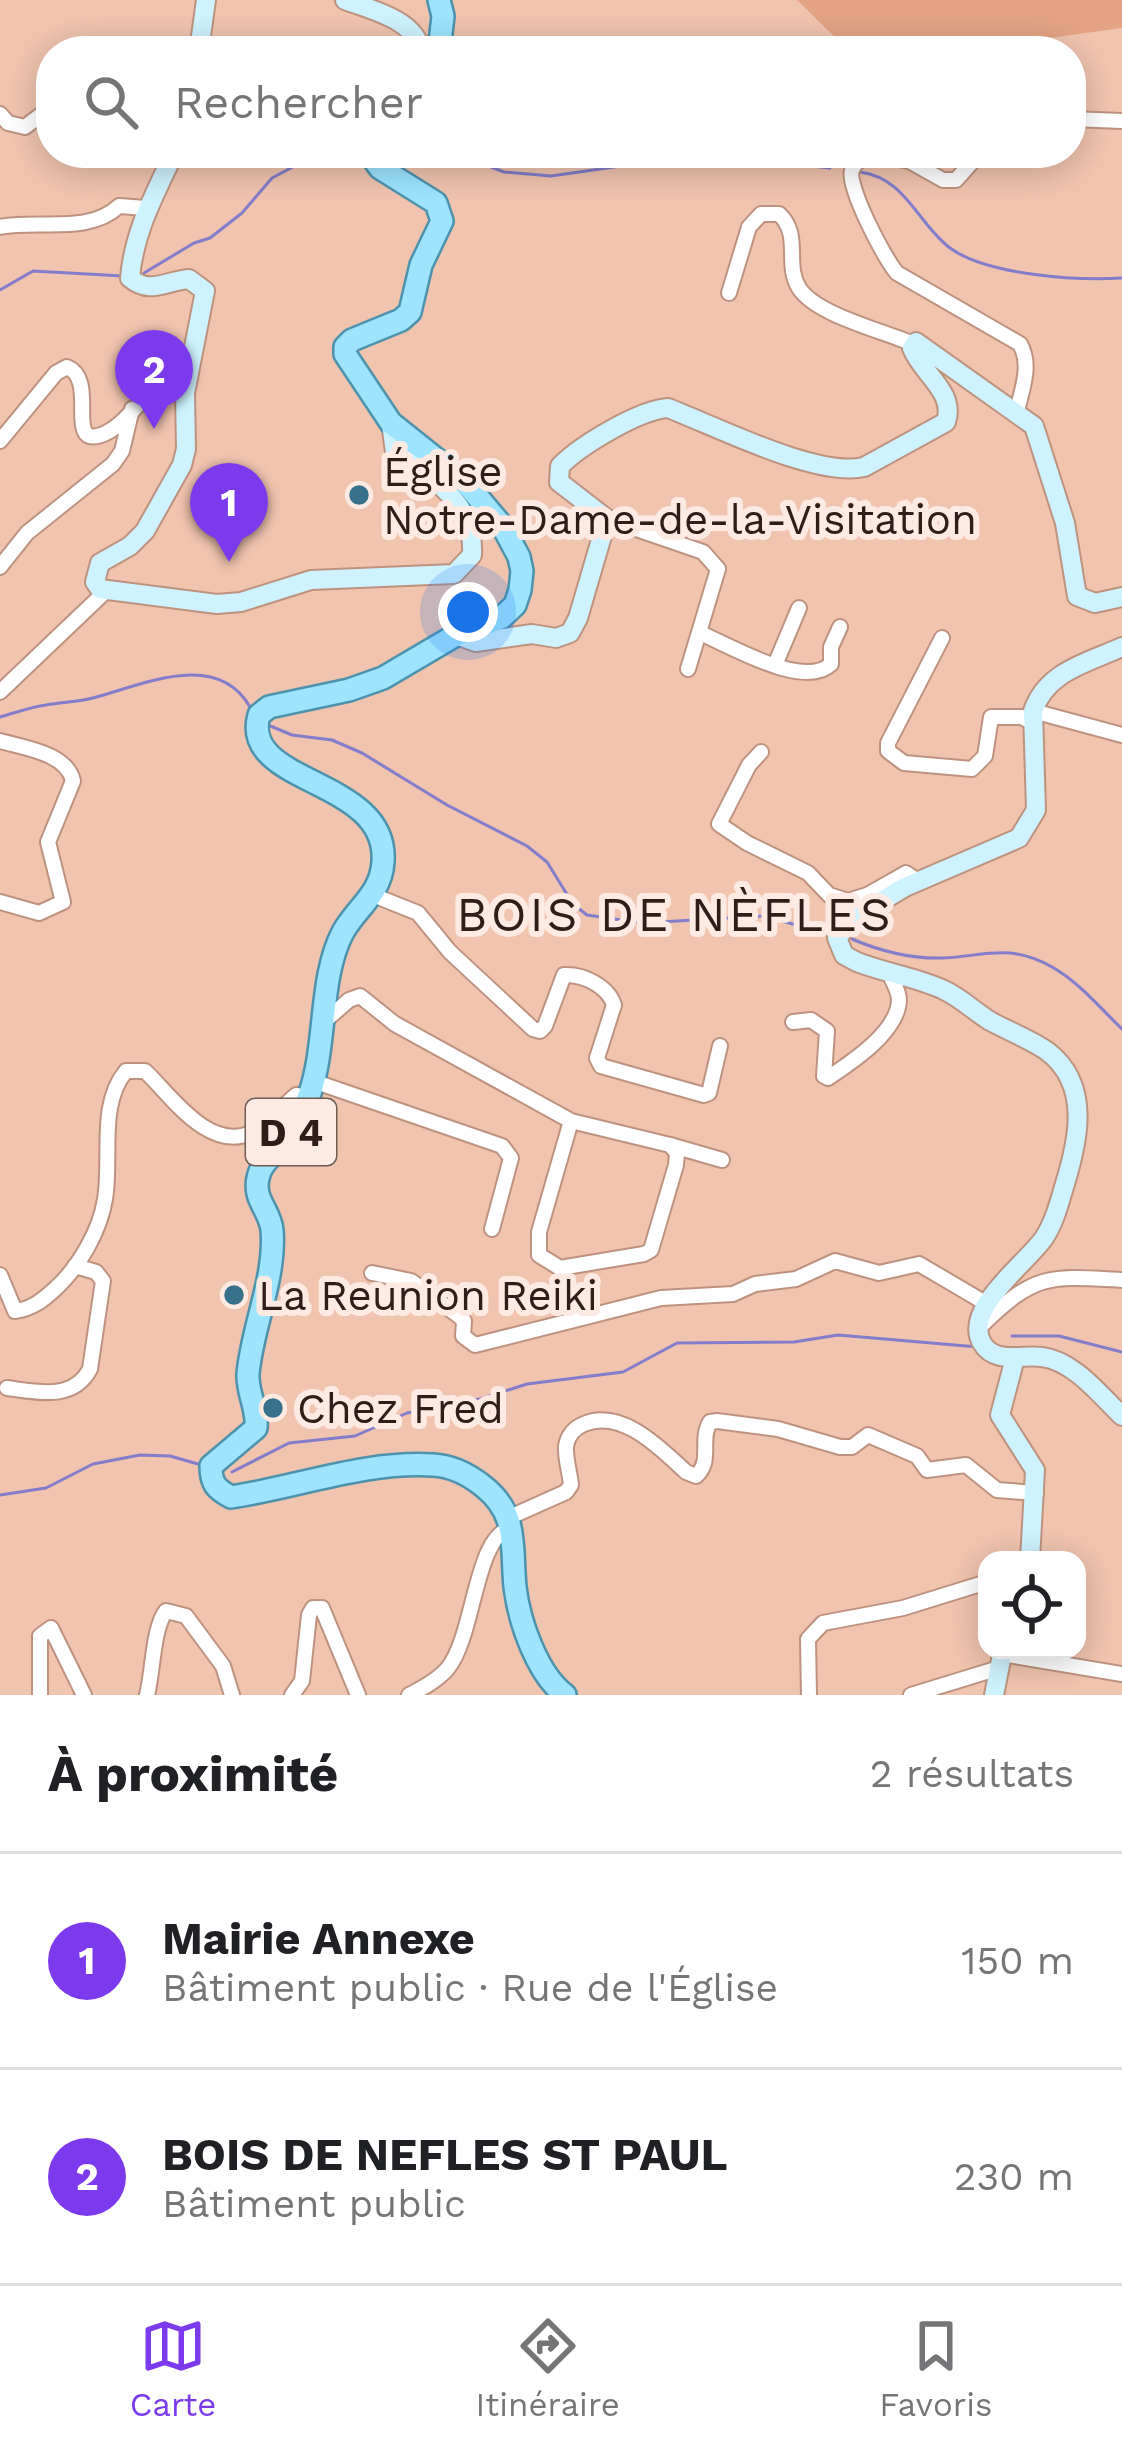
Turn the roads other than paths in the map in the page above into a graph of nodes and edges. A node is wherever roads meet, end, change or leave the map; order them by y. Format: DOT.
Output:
graph roads {
  1 [pos="206,0"];
  2 [pos="345,0"];
  3 [pos="439,0"];
  4 [pos="201,36"];
  5 [pos="414,36"];
  6 [pos="440,36"];
  7 [pos="0,114"];
  8 [pos="36,119"];
  9 [pos="1086,120"];
  10 [pos="1122,121"];
  11 [pos="166,168"];
  12 [pos="380,168"];
  13 [pos="854,168"];
  14 [pos="923,168"];
  15 [pos="967,168"];
  16 [pos="146,208"];
  17 [pos="0,227"];
  18 [pos="729,293"];
  19 [pos="913,344"];
  20 [pos="187,385"];
  21 [pos="132,409"];
  22 [pos="1018,411"];
  23 [pos="392,423"];
  24 [pos="0,441"];
  25 [pos="607,519"];
  26 [pos="0,567"];
  27 [pos="106,590"];
  28 [pos="1122,597"];
  29 [pos="800,608"];
  30 [pos="840,627"];
  31 [pos="700,633"];
  32 [pos="456,635"];
  33 [pos="942,638"];
  34 [pos="1122,647"];
  35 [pos="775,665"];
  36 [pos="688,669"];
  37 [pos="0,692"];
  38 [pos="1034,718"];
  39 [pos="1122,735"];
  40 [pos="0,741"];
  41 [pos="761,752"];
  42 [pos="918,881"];
  43 [pos="373,895"];
  44 [pos="0,902"];
  45 [pos="889,973"];
  46 [pos="326,1020"];
  47 [pos="793,1022"];
  48 [pos="720,1046"];
  49 [pos="311,1089"];
  50 [pos="571,1120"];
  51 [pos="670,1144"];
  52 [pos="722,1160"];
  53 [pos="492,1229"];
  54 [pos="75,1266"];
  55 [pos="372,1273"];
  56 [pos="0,1275"];
  57 [pos="1122,1280"];
  58 [pos="987,1304"];
  59 [pos="978,1328"];
  60 [pos="1009,1357"];
  61 [pos="7,1388"];
  62 [pos="1122,1416"];
  63 [pos="1032,1493"];
  64 [pos="511,1522"];
  65 [pos="1021,1551"];
  66 [pos="1030,1551"];
  67 [pos="978,1585"];
  68 [pos="996,1659"];
  69 [pos="1004,1659"];
  70 [pos="1030,1659"];
  71 [pos="1122,1674"];
  72 [pos="557,1693"];
  73 [pos="40,1695"];
  74 [pos="84,1695"];
  75 [pos="147,1695"];
  76 [pos="232,1695"];
  77 [pos="292,1695"];
  78 [pos="358,1695"];
  79 [pos="410,1695"];
  80 [pos="809,1695"];
  81 [pos="911,1695"];
  82 [pos="999,1695"];
  1 -- 4 [label="street"];
  2 -- 5 [label="street"];
  3 -- 6 [label="main road"];
  7 -- 8 [label="street"];
  9 -- 10 [label="street"];
  11 -- 16 [label="street"];
  12 -- 23 [label="main road"];
  13 -- 22 [label="street"];
  14 -- 15 [label="street"];
  16 -- 17 [label="street"];
  16 -- 20 [label="street"];
  18 -- 19 [label="street"];
  19 -- 22 [label="street"];
  19 -- 25 [label="street"];
  20 -- 21 [label="street"];
  20 -- 27 [label="street"];
  21 -- 24 [label="street"];
  21 -- 26 [label="street"];
  22 -- 28 [label="street"];
  23 -- 27 [label="street"];
  23 -- 32 [label="main road"];
  25 -- 31 [label="street"];
  25 -- 32 [label="street"];
  27 -- 37 [label="street"];
  29 -- 35 [label="street"];
  30 -- 35 [label="street"];
  31 -- 35 [label="street"];
  31 -- 36 [label="street"];
  32 -- 43 [label="main road"];
  33 -- 38 [label="street"];
  34 -- 38 [label="street"];
  38 -- 39 [label="street"];
  38 -- 42 [label="street"];
  40 -- 44 [label="street"];
  41 -- 42 [label="street"];
  42 -- 45 [label="street"];
  43 -- 46 [label="main road, D 4"];
  43 -- 48 [label="street"];
  45 -- 47 [label="street"];
  45 -- 58 [label="street"];
  46 -- 49 [label="main road, D 4"];
  46 -- 50 [label="street"];
  49 -- 53 [label="street"];
  49 -- 54 [label="street"];
  49 -- 64 [label="main road, D 4"];
  50 -- 51 [label="street"];
  50 -- 51 [label="street"];
  51 -- 52 [label="street"];
  54 -- 56 [label="street"];
  54 -- 61 [label="street"];
  55 -- 58 [label="street"];
  57 -- 59 [label="street"];
  58 -- 59 [label="street"];
  59 -- 60 [label="street"];
  60 -- 62 [label="street"];
  60 -- 63 [label="street"];
  63 -- 64 [label="street"];
  63 -- 65 [label="street"];
  63 -- 66 [label="street"];
  64 -- 72 [label="main road"];
  64 -- 79 [label="street"];
  67 -- 80 [label="street"];
  68 -- 81 [label="street"];
  69 -- 82 [label="street"];
  70 -- 71 [label="street"];
  73 -- 74 [label="street"];
  75 -- 76 [label="street"];
  77 -- 78 [label="street"];
}
